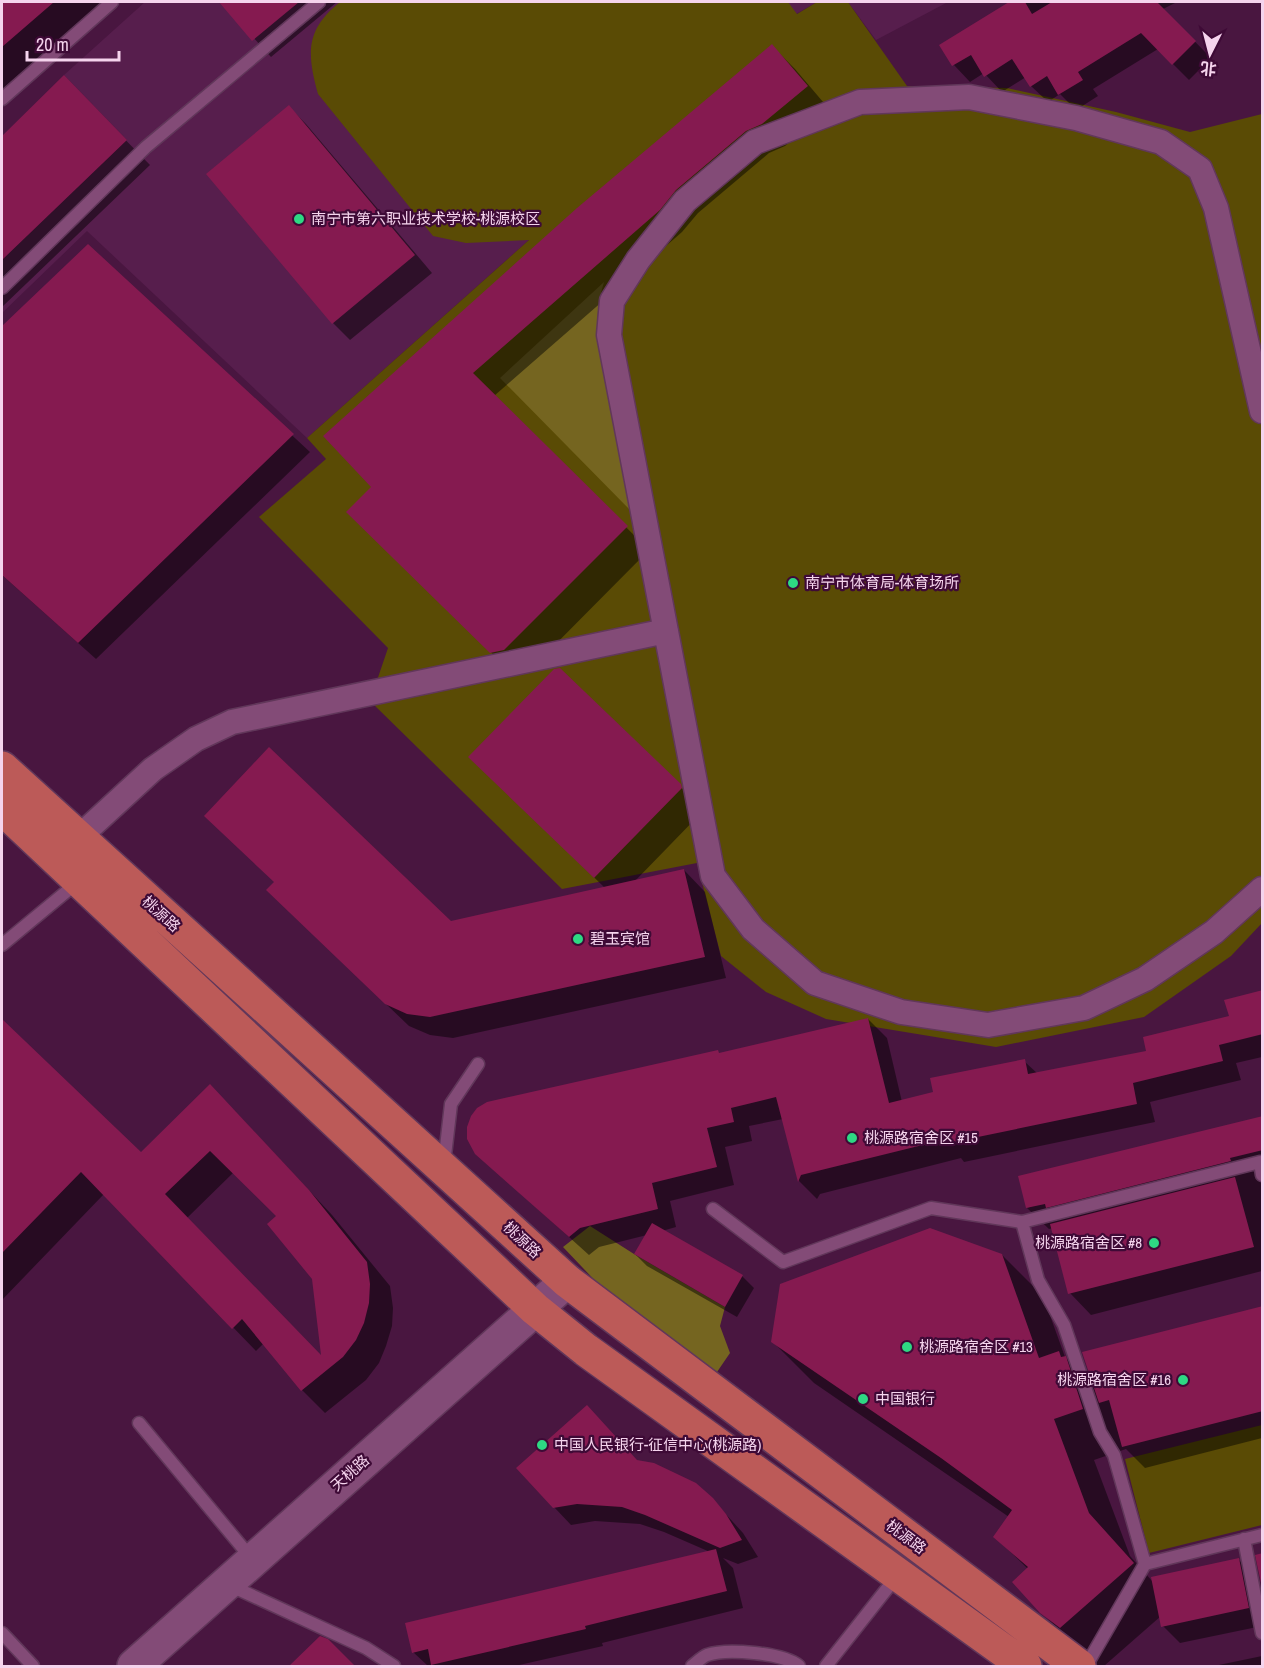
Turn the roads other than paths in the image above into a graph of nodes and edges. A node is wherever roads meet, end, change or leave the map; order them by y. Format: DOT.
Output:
graph roads {
  1 [pos="112,2"];
  2 [pos="319,2"];
  3 [pos="2,99"];
  4 [pos="2,288"];
  5 [pos="1263,411"];
  6 [pos="666,631"];
  7 [pos="2,768"];
  8 [pos="2,808"];
  9 [pos="78,838"];
  10 [pos="79,881"];
  11 [pos="1263,889"];
  12 [pos="2,945"];
  13 [pos="477,1064"];
  14 [pos="1262,1166"];
  15 [pos="444,1168"];
  16 [pos="712,1209"];
  17 [pos="1022,1222"];
  18 [pos="567,1281"];
  19 [pos="535,1309"];
  20 [pos="139,1423"];
  21 [pos="1263,1535"];
  22 [pos="1244,1539"];
  23 [pos="252,1560"];
  24 [pos="1144,1564"];
  25 [pos="898,1575"];
  26 [pos="226,1583"];
  27 [pos="2,1633"];
  28 [pos="1263,1633"];
  29 [pos="33,1666"];
  30 [pos="134,1666"];
  31 [pos="394,1666"];
  32 [pos="692,1666"];
  33 [pos="799,1666"];
  34 [pos="826,1666"];
  35 [pos="1025,1666"];
  36 [pos="1079,1666"];
  37 [pos="1086,1666"];
  1 -- 3 [label="lane"];
  2 -- 4 [label="lane"];
  5 -- 6 [label="street"];
  6 -- 9 [label="street"];
  6 -- 11 [label="street"];
  7 -- 9 [label="main road, 桃源路"];
  8 -- 10 [label="main road, 桃源路"];
  9 -- 15 [label="main road, 桃源路"];
  10 -- 12 [label="lane"];
  10 -- 19 [label="main road, 桃源路"];
  13 -- 15 [label="lane"];
  14 -- 17 [label="lane"];
  15 -- 18 [label="main road, 桃源路"];
  16 -- 17 [label="lane"];
  17 -- 24 [label="lane"];
  18 -- 19 [label="main road, 天桃路"];
  18 -- 36 [label="main road, 桃源路"];
  19 -- 23 [label="main road, 天桃路"];
  19 -- 25 [label="main road, 桃源路"];
  20 -- 23 [label="lane"];
  21 -- 22 [label="lane"];
  22 -- 24 [label="lane"];
  22 -- 28 [label="lane"];
  23 -- 26 [label="main road, 天桃路"];
  24 -- 37 [label="lane"];
  25 -- 34 [label="lane"];
  25 -- 35 [label="main road, 桃源路"];
  26 -- 30 [label="main road, 天桃路"];
  26 -- 31 [label="lane"];
  27 -- 29 [label="lane"];
  32 -- 33 [label="lane"];
}
